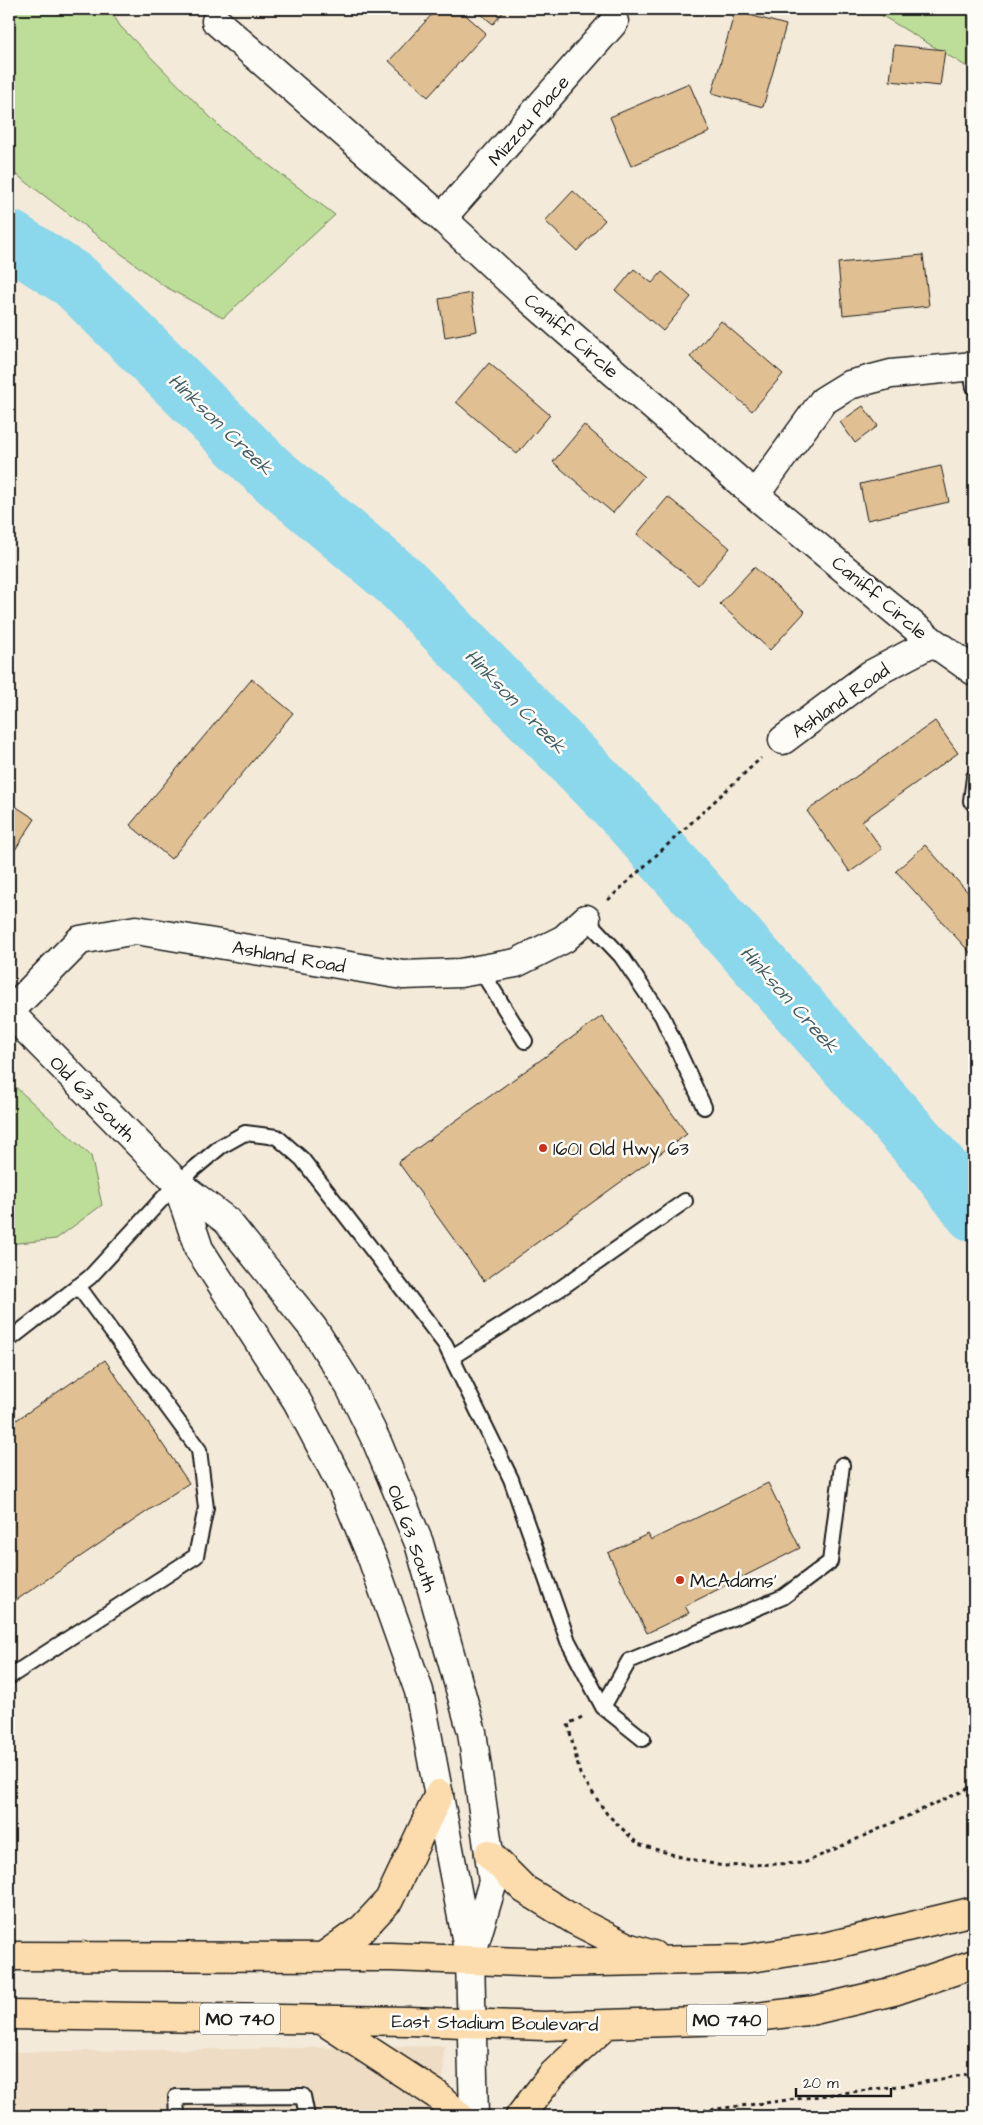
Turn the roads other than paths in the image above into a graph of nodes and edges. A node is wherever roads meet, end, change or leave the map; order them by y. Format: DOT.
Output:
graph roads {
  1 [pos="216,21"];
  2 [pos="614,22"];
  3 [pos="442,218"];
  4 [pos="973,373"];
  5 [pos="755,495"];
  6 [pos="933,642"];
  7 [pos="974,671"];
  8 [pos="782,740"];
  9 [pos="974,777"];
  10 [pos="974,804"];
  11 [pos="586,919"];
  12 [pos="480,970"];
  13 [pos="9,1012"];
  14 [pos="525,1040"];
  15 [pos="704,1107"];
  16 [pos="177,1183"];
  17 [pos="684,1201"];
  18 [pos="78,1286"];
  19 [pos="9,1340"];
  20 [pos="452,1357"];
  21 [pos="842,1465"];
  22 [pos="9,1677"];
  23 [pos="603,1707"];
  24 [pos="643,1739"];
  25 [pos="439,1794"];
  26 [pos="489,1854"];
  27 [pos="974,1911"];
  28 [pos="9,1956"];
  29 [pos="324,1956"];
  30 [pos="470,1958"];
  31 [pos="674,1961"];
  32 [pos="974,1964"];
  33 [pos="9,2015"];
  34 [pos="322,2020"];
  35 [pos="472,2024"];
  36 [pos="607,2024"];
  37 [pos="177,2116"];
  38 [pos="307,2116"];
  39 [pos="459,2116"];
  40 [pos="474,2116"];
  41 [pos="520,2116"];
  1 -- 3 [label="street, Caniff Circle"];
  2 -- 3 [label="street, Mizzou Place"];
  3 -- 5 [label="street, Caniff Circle"];
  4 -- 5 [label="street"];
  5 -- 6 [label="street, Caniff Circle"];
  6 -- 7 [label="street"];
  6 -- 8 [label="street, Ashland Road"];
  9 -- 10 [label="lane"];
  11 -- 12 [label="street, Ashland Road"];
  11 -- 15 [label="lane"];
  12 -- 13 [label="street, Ashland Road"];
  12 -- 14 [label="lane"];
  13 -- 16 [label="street, Old 63 South"];
  16 -- 18 [label="lane"];
  16 -- 20 [label="lane"];
  16 -- 25 [label="street, Old 63 South"];
  16 -- 26 [label="street, Old 63 South"];
  17 -- 20 [label="lane"];
  18 -- 19 [label="lane"];
  18 -- 22 [label="lane"];
  20 -- 23 [label="lane"];
  21 -- 23 [label="lane"];
  23 -- 24 [label="lane"];
  25 -- 29 [label="main road"];
  25 -- 30 [label="street, Old 63 South"];
  26 -- 30 [label="street, Old 63 South"];
  26 -- 31 [label="main road"];
  27 -- 31 [label="main road"];
  28 -- 29 [label="main road"];
  29 -- 30 [label="main road"];
  30 -- 31 [label="main road"];
  30 -- 35 [label="street, Old 63 South"];
  32 -- 36 [label="main road, East Stadium Boulevard / MO 740"];
  33 -- 34 [label="main road, East Stadium Boulevard / MO 740"];
  34 -- 35 [label="main road, East Stadium Boulevard / MO 740"];
  34 -- 39 [label="main road"];
  35 -- 36 [label="main road, East Stadium Boulevard / MO 740"];
  35 -- 40 [label="street, Old 63 South"];
  36 -- 41 [label="main road"];
  37 -- 38 [label="lane"];
}
